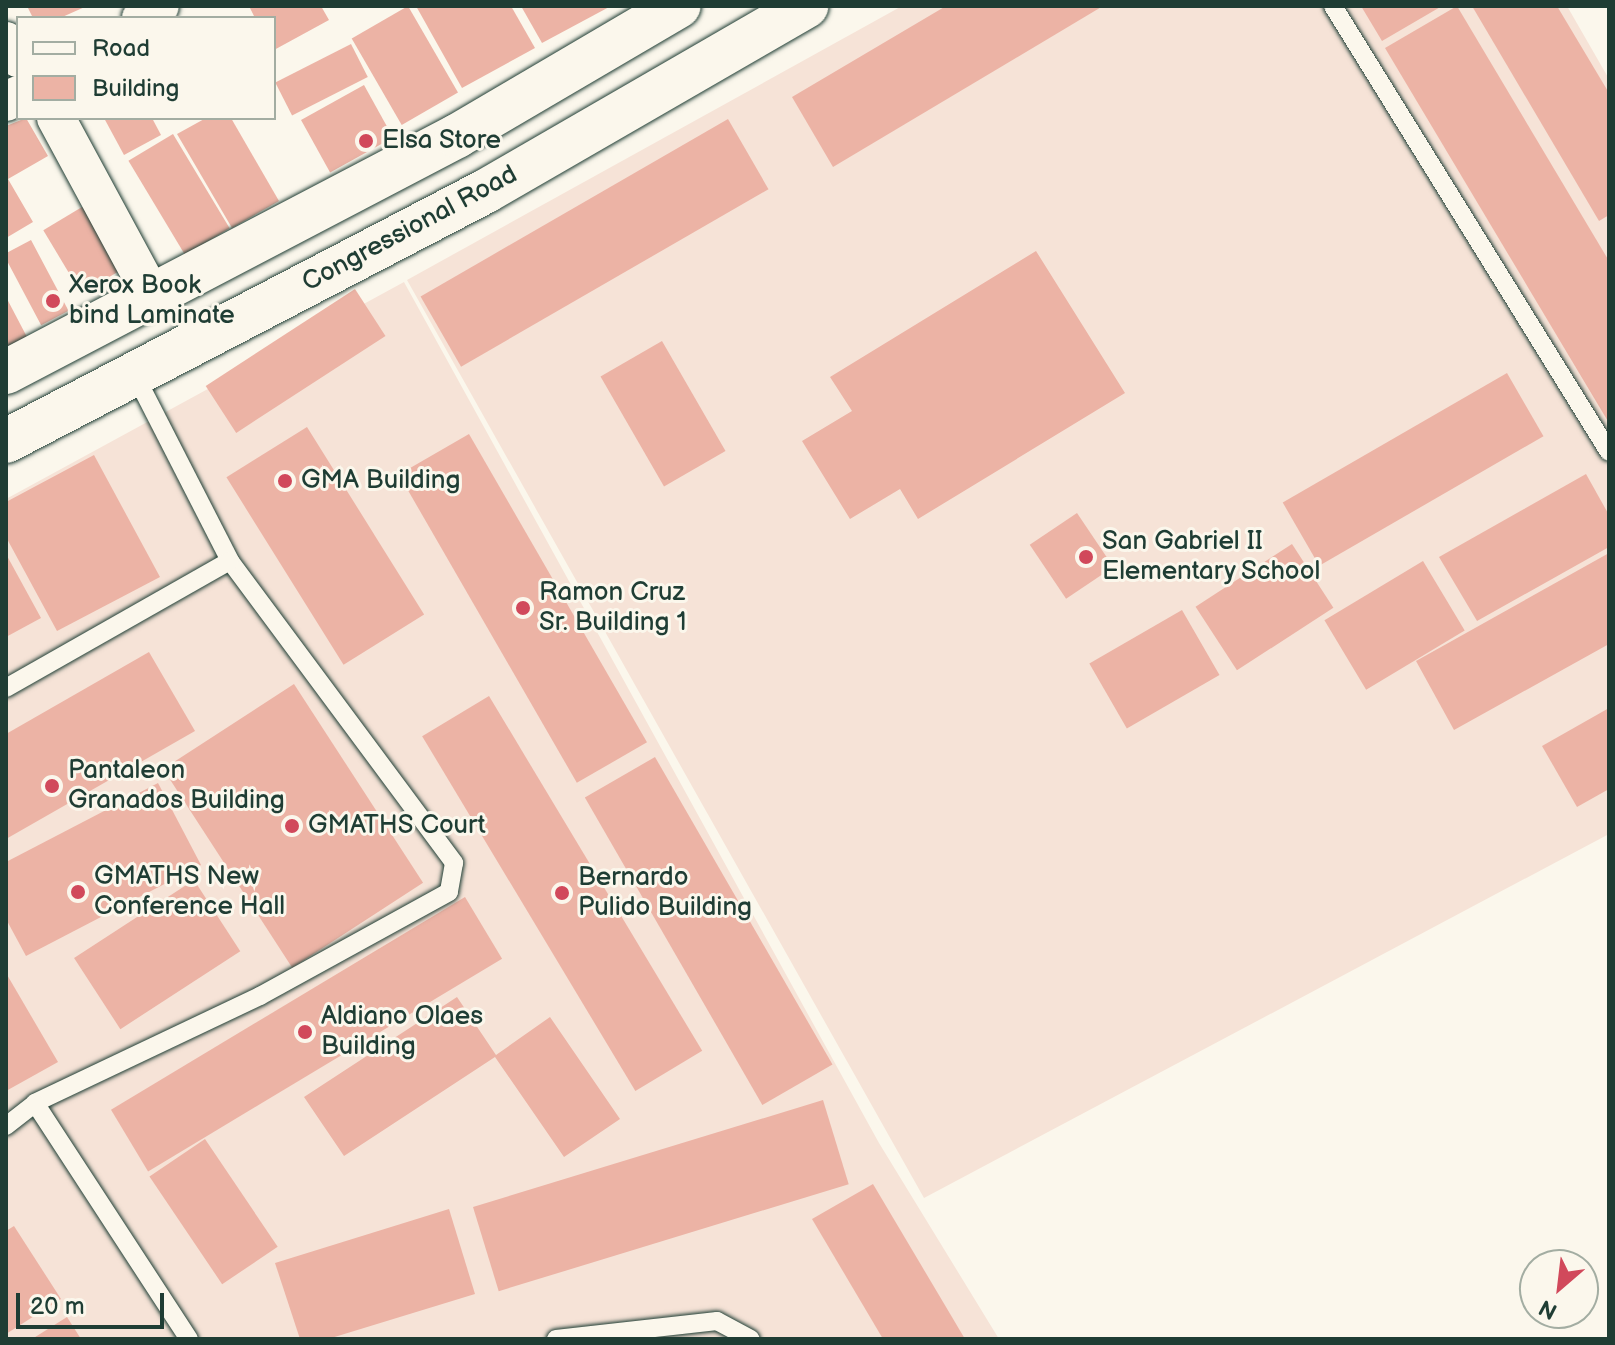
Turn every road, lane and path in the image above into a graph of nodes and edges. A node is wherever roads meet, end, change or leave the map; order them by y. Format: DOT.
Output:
graph roads {
  1 [pos="807,6"];
  2 [pos="1333,6"];
  3 [pos="662,10"];
  4 [pos="57,120"];
  5 [pos="154,299"];
  6 [pos="6,372"];
  7 [pos="135,375"];
  8 [pos="6,441"];
  9 [pos="1609,452"];
  10 [pos="230,561"];
  11 [pos="6,688"];
  12 [pos="35,1103"];
  13 [pos="6,1126"];
  14 [pos="189,1339"];
  15 [pos="556,1339"];
  16 [pos="751,1339"];
  1 -- 7 [label="main road, Congressional Road"];
  2 -- 9 [label="lane"];
  3 -- 5 [label="main road"];
  4 -- 5 [label="street"];
  5 -- 6 [label="main road"];
  7 -- 8 [label="main road, Congressional Road"];
  7 -- 10 [label="lane"];
  10 -- 11 [label="lane"];
  10 -- 12 [label="lane"];
  12 -- 13 [label="lane"];
  12 -- 14 [label="lane"];
  15 -- 16 [label="lane"];
}
